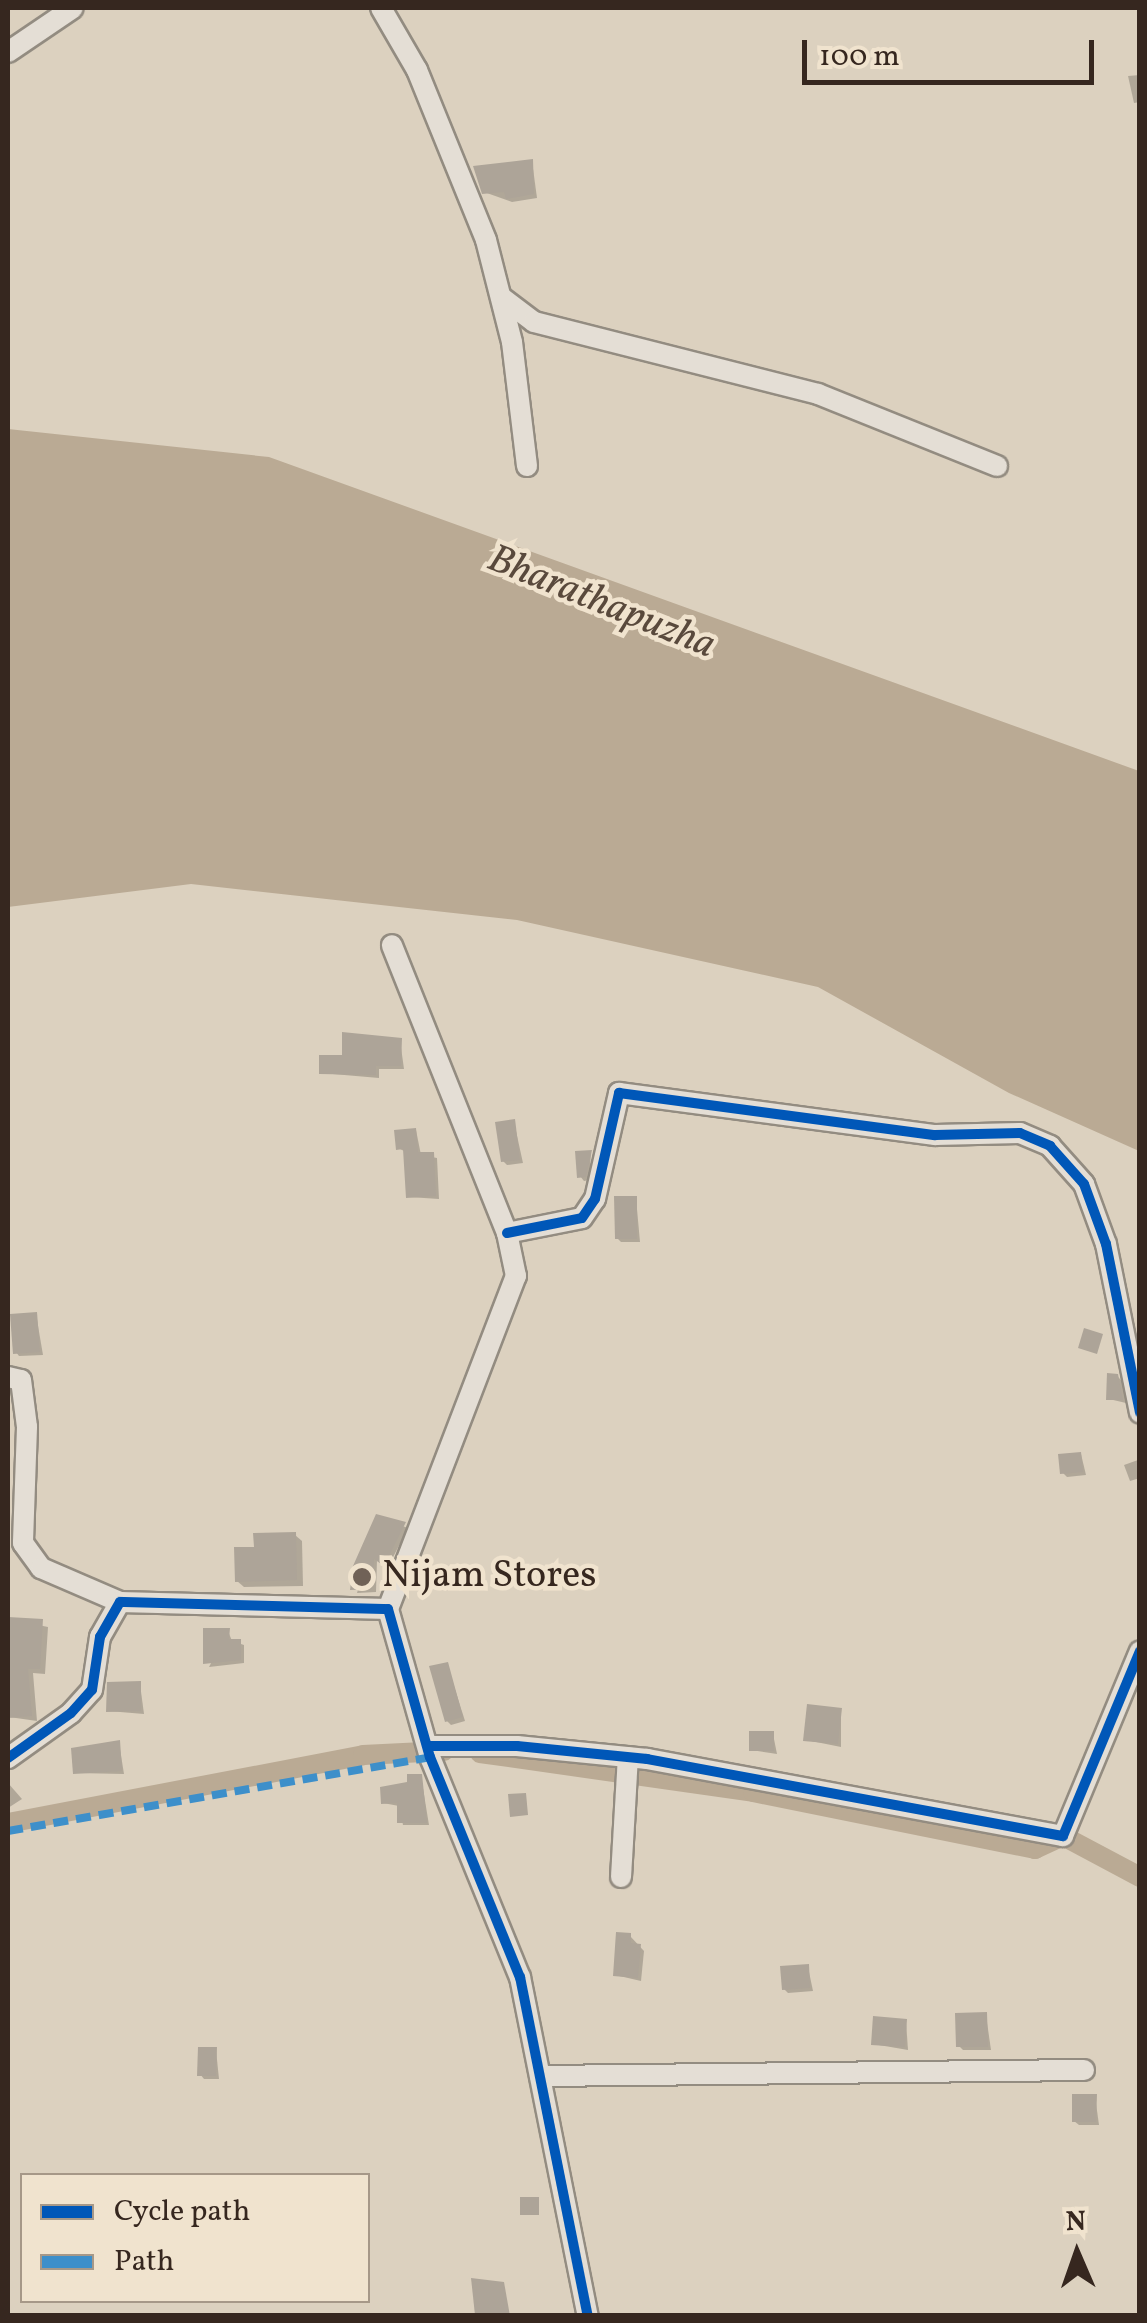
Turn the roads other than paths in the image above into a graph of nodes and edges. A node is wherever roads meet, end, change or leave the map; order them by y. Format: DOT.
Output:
graph roads {
  1 [pos="73,8"];
  2 [pos="381,8"];
  3 [pos="8,52"];
  4 [pos="501,297"];
  5 [pos="527,466"];
  6 [pos="997,466"];
  7 [pos="392,945"];
  8 [pos="507,1233"];
  9 [pos="8,1377"];
  10 [pos="1140,1414"];
  11 [pos="120,1602"];
  12 [pos="388,1609"];
  13 [pos="1140,1652"];
  14 [pos="428,1746"];
  15 [pos="628,1757"];
  16 [pos="8,1758"];
  17 [pos="620,1877"];
  18 [pos="1084,2070"];
  19 [pos="540,2076"];
  20 [pos="588,2316"];
  1 -- 3 [label="street"];
  2 -- 4 [label="street"];
  4 -- 5 [label="street"];
  4 -- 6 [label="street"];
  7 -- 8 [label="street"];
  8 -- 10 [label="street"];
  8 -- 12 [label="street"];
  9 -- 11 [label="street"];
  11 -- 12 [label="street"];
  11 -- 16 [label="street"];
  12 -- 14 [label="street"];
  13 -- 15 [label="street"];
  14 -- 15 [label="street"];
  14 -- 19 [label="street"];
  15 -- 17 [label="street"];
  18 -- 19 [label="street"];
  19 -- 20 [label="street"];
}
